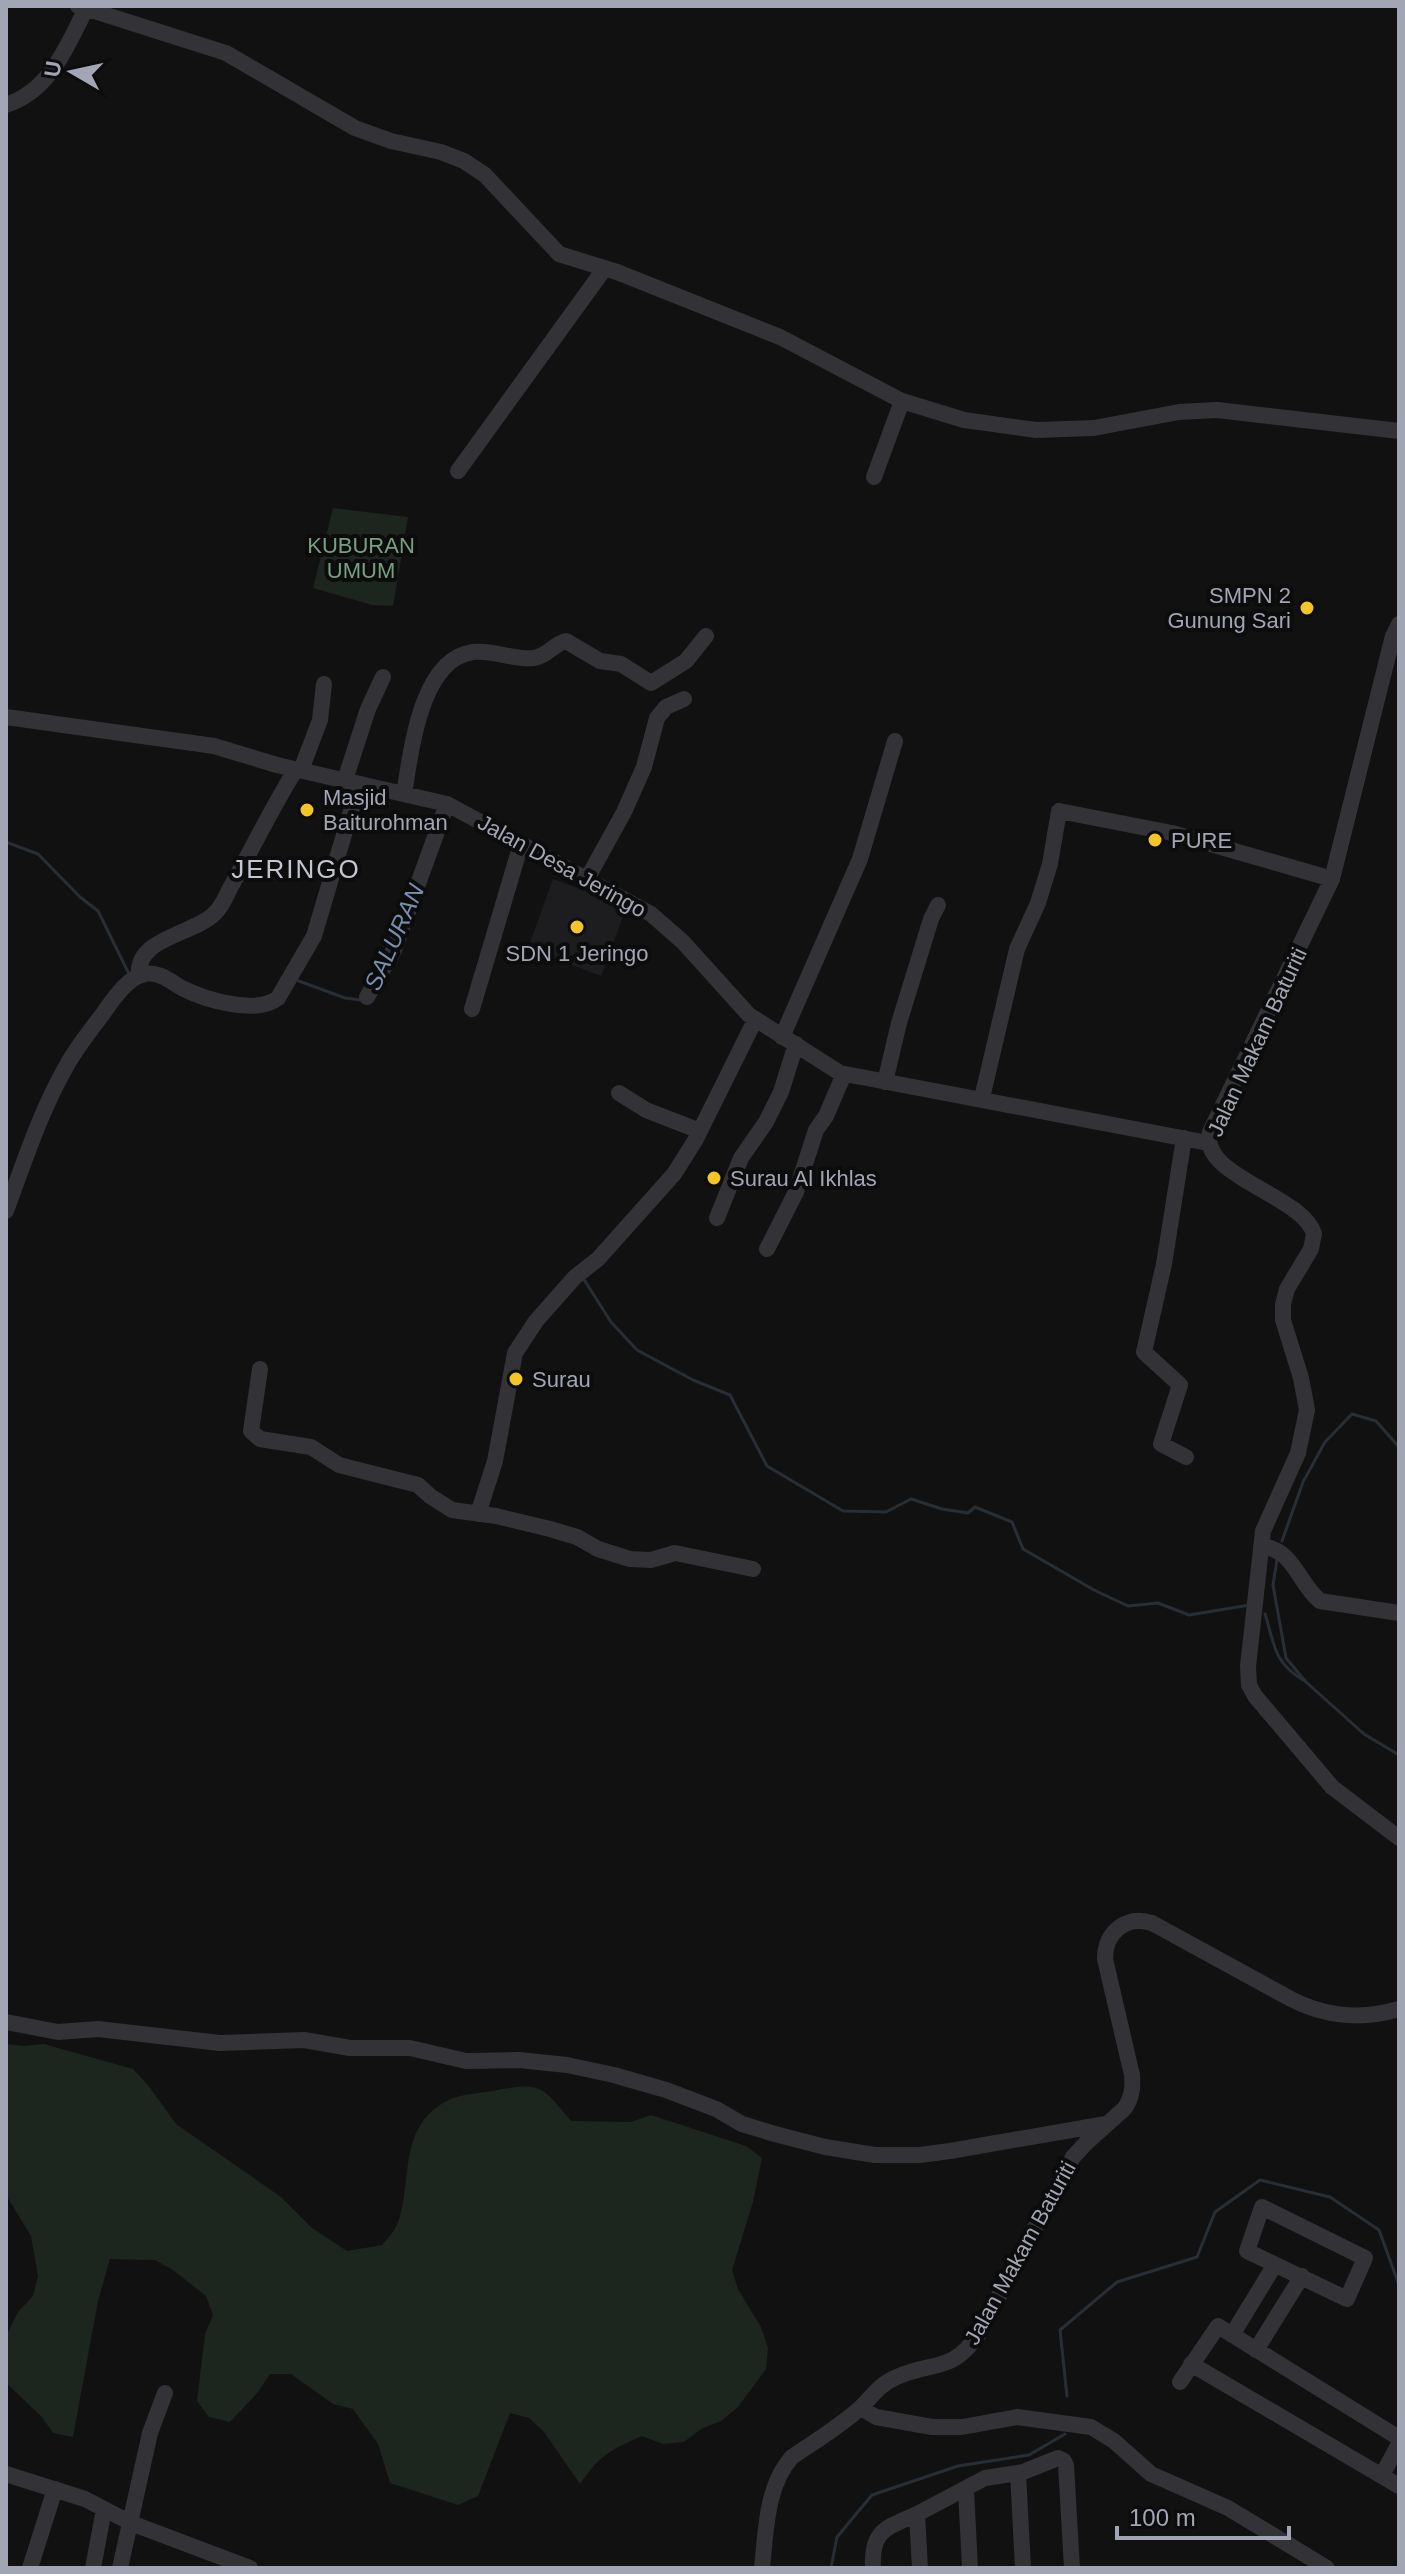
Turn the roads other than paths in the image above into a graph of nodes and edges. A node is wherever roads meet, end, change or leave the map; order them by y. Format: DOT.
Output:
graph roads {
  1 [pos="82,7"];
  2 [pos="6,105"];
  3 [pos="605,268"];
  4 [pos="902,401"];
  5 [pos="1399,431"];
  6 [pos="458,471"];
  7 [pos="874,477"];
  8 [pos="1399,624"];
  9 [pos="706,636"];
  10 [pos="383,677"];
  11 [pos="324,684"];
  12 [pos="684,699"];
  13 [pos="6,717"];
  14 [pos="895,741"];
  15 [pos="299,770"];
  16 [pos="352,782"];
  17 [pos="404,794"];
  18 [pos="447,804"];
  19 [pos="521,844"];
  20 [pos="587,879"];
  21 [pos="1332,879"];
  22 [pos="938,905"];
  23 [pos="139,976"];
  24 [pos="367,997"];
  25 [pos="472,1009"];
  26 [pos="755,1020"];
  27 [pos="789,1040"];
  28 [pos="844,1074"];
  29 [pos="885,1082"];
  30 [pos="619,1093"];
  31 [pos="982,1098"];
  32 [pos="700,1131"];
  33 [pos="1184,1138"];
  34 [pos="1208,1143"];
  35 [pos="6,1211"];
  36 [pos="717,1218"];
  37 [pos="767,1249"];
  38 [pos="260,1369"];
  39 [pos="1186,1457"];
  40 [pos="478,1514"];
  41 [pos="1261,1546"];
  42 [pos="753,1569"];
  43 [pos="1399,1613"];
  44 [pos="1399,1838"];
  45 [pos="1399,2009"];
  46 [pos="6,2022"];
  47 [pos="1106,2124"];
  48 [pos="1274,2266"];
  49 [pos="1302,2276"];
  50 [pos="1232,2335"];
  51 [pos="1256,2350"];
  52 [pos="1191,2364"];
  53 [pos="1180,2382"];
  54 [pos="165,2393"];
  55 [pos="861,2408"];
  56 [pos="1399,2441"];
  57 [pos="1018,2473"];
  58 [pos="6,2474"];
  59 [pos="1382,2475"];
  60 [pos="1399,2486"];
  61 [pos="55,2489"];
  62 [pos="966,2490"];
  63 [pos="104,2509"];
  64 [pos="917,2514"];
  65 [pos="131,2523"];
  66 [pos="30,2568"];
  67 [pos="93,2568"];
  68 [pos="120,2568"];
  69 [pos="250,2568"];
  70 [pos="762,2568"];
  71 [pos="873,2568"];
  72 [pos="920,2568"];
  73 [pos="970,2568"];
  74 [pos="1023,2568"];
  75 [pos="1072,2568"];
  76 [pos="1327,2568"];
  1 -- 2 [label="street"];
  1 -- 3 [label="street"];
  3 -- 4 [label="street"];
  3 -- 6 [label="street"];
  4 -- 5 [label="street"];
  4 -- 7 [label="street"];
  8 -- 21 [label="street, Jalan Makam Baturiti"];
  9 -- 17 [label="street"];
  10 -- 16 [label="street"];
  11 -- 15 [label="street"];
  12 -- 20 [label="street"];
  13 -- 15 [label="street, Jalan Desa Jeringo"];
  14 -- 27 [label="street"];
  15 -- 16 [label="street, Jalan Desa Jeringo"];
  15 -- 23 [label="street"];
  16 -- 17 [label="street, Jalan Desa Jeringo"];
  16 -- 23 [label="street"];
  17 -- 18 [label="street, Jalan Desa Jeringo"];
  18 -- 19 [label="street, Jalan Desa Jeringo"];
  18 -- 24 [label="street"];
  19 -- 20 [label="street, Jalan Desa Jeringo"];
  19 -- 25 [label="street"];
  20 -- 26 [label="street, Jalan Desa Jeringo"];
  21 -- 31 [label="street"];
  21 -- 34 [label="street, Jalan Makam Baturiti"];
  22 -- 29 [label="street"];
  23 -- 35 [label="street"];
  26 -- 27 [label="street, Jalan Desa Jeringo"];
  26 -- 32 [label="street"];
  27 -- 28 [label="street, Jalan Desa Jeringo"];
  27 -- 36 [label="street"];
  28 -- 29 [label="street, Jalan Desa Jeringo"];
  28 -- 37 [label="street"];
  29 -- 31 [label="street, Jalan Desa Jeringo"];
  30 -- 32 [label="street"];
  31 -- 33 [label="street, Jalan Desa Jeringo"];
  32 -- 40 [label="street"];
  33 -- 34 [label="street, Jalan Desa Jeringo"];
  33 -- 39 [label="street"];
  34 -- 41 [label="street, Jalan Makam Baturiti"];
  38 -- 40 [label="street"];
  40 -- 42 [label="street"];
  41 -- 43 [label="street"];
  41 -- 44 [label="street, Jalan Makam Baturiti"];
  45 -- 47 [label="street, Jalan Makam Baturiti"];
  46 -- 47 [label="street"];
  47 -- 55 [label="street, Jalan Makam Baturiti"];
  48 -- 49 [label="street"];
  48 -- 49 [label="street"];
  48 -- 50 [label="street"];
  49 -- 51 [label="street"];
  50 -- 51 [label="street"];
  50 -- 52 [label="street"];
  51 -- 56 [label="street"];
  52 -- 53 [label="street"];
  52 -- 59 [label="street"];
  54 -- 65 [label="street"];
  55 -- 70 [label="street, Jalan Makam Baturiti"];
  55 -- 76 [label="street"];
  56 -- 59 [label="street"];
  57 -- 62 [label="street"];
  57 -- 74 [label="street"];
  57 -- 75 [label="street"];
  58 -- 61 [label="street"];
  59 -- 60 [label="street"];
  61 -- 63 [label="street"];
  61 -- 66 [label="street"];
  62 -- 64 [label="street"];
  62 -- 73 [label="street"];
  63 -- 65 [label="street"];
  63 -- 67 [label="street"];
  64 -- 71 [label="street"];
  64 -- 72 [label="street"];
  65 -- 68 [label="street"];
  65 -- 69 [label="street"];
}
